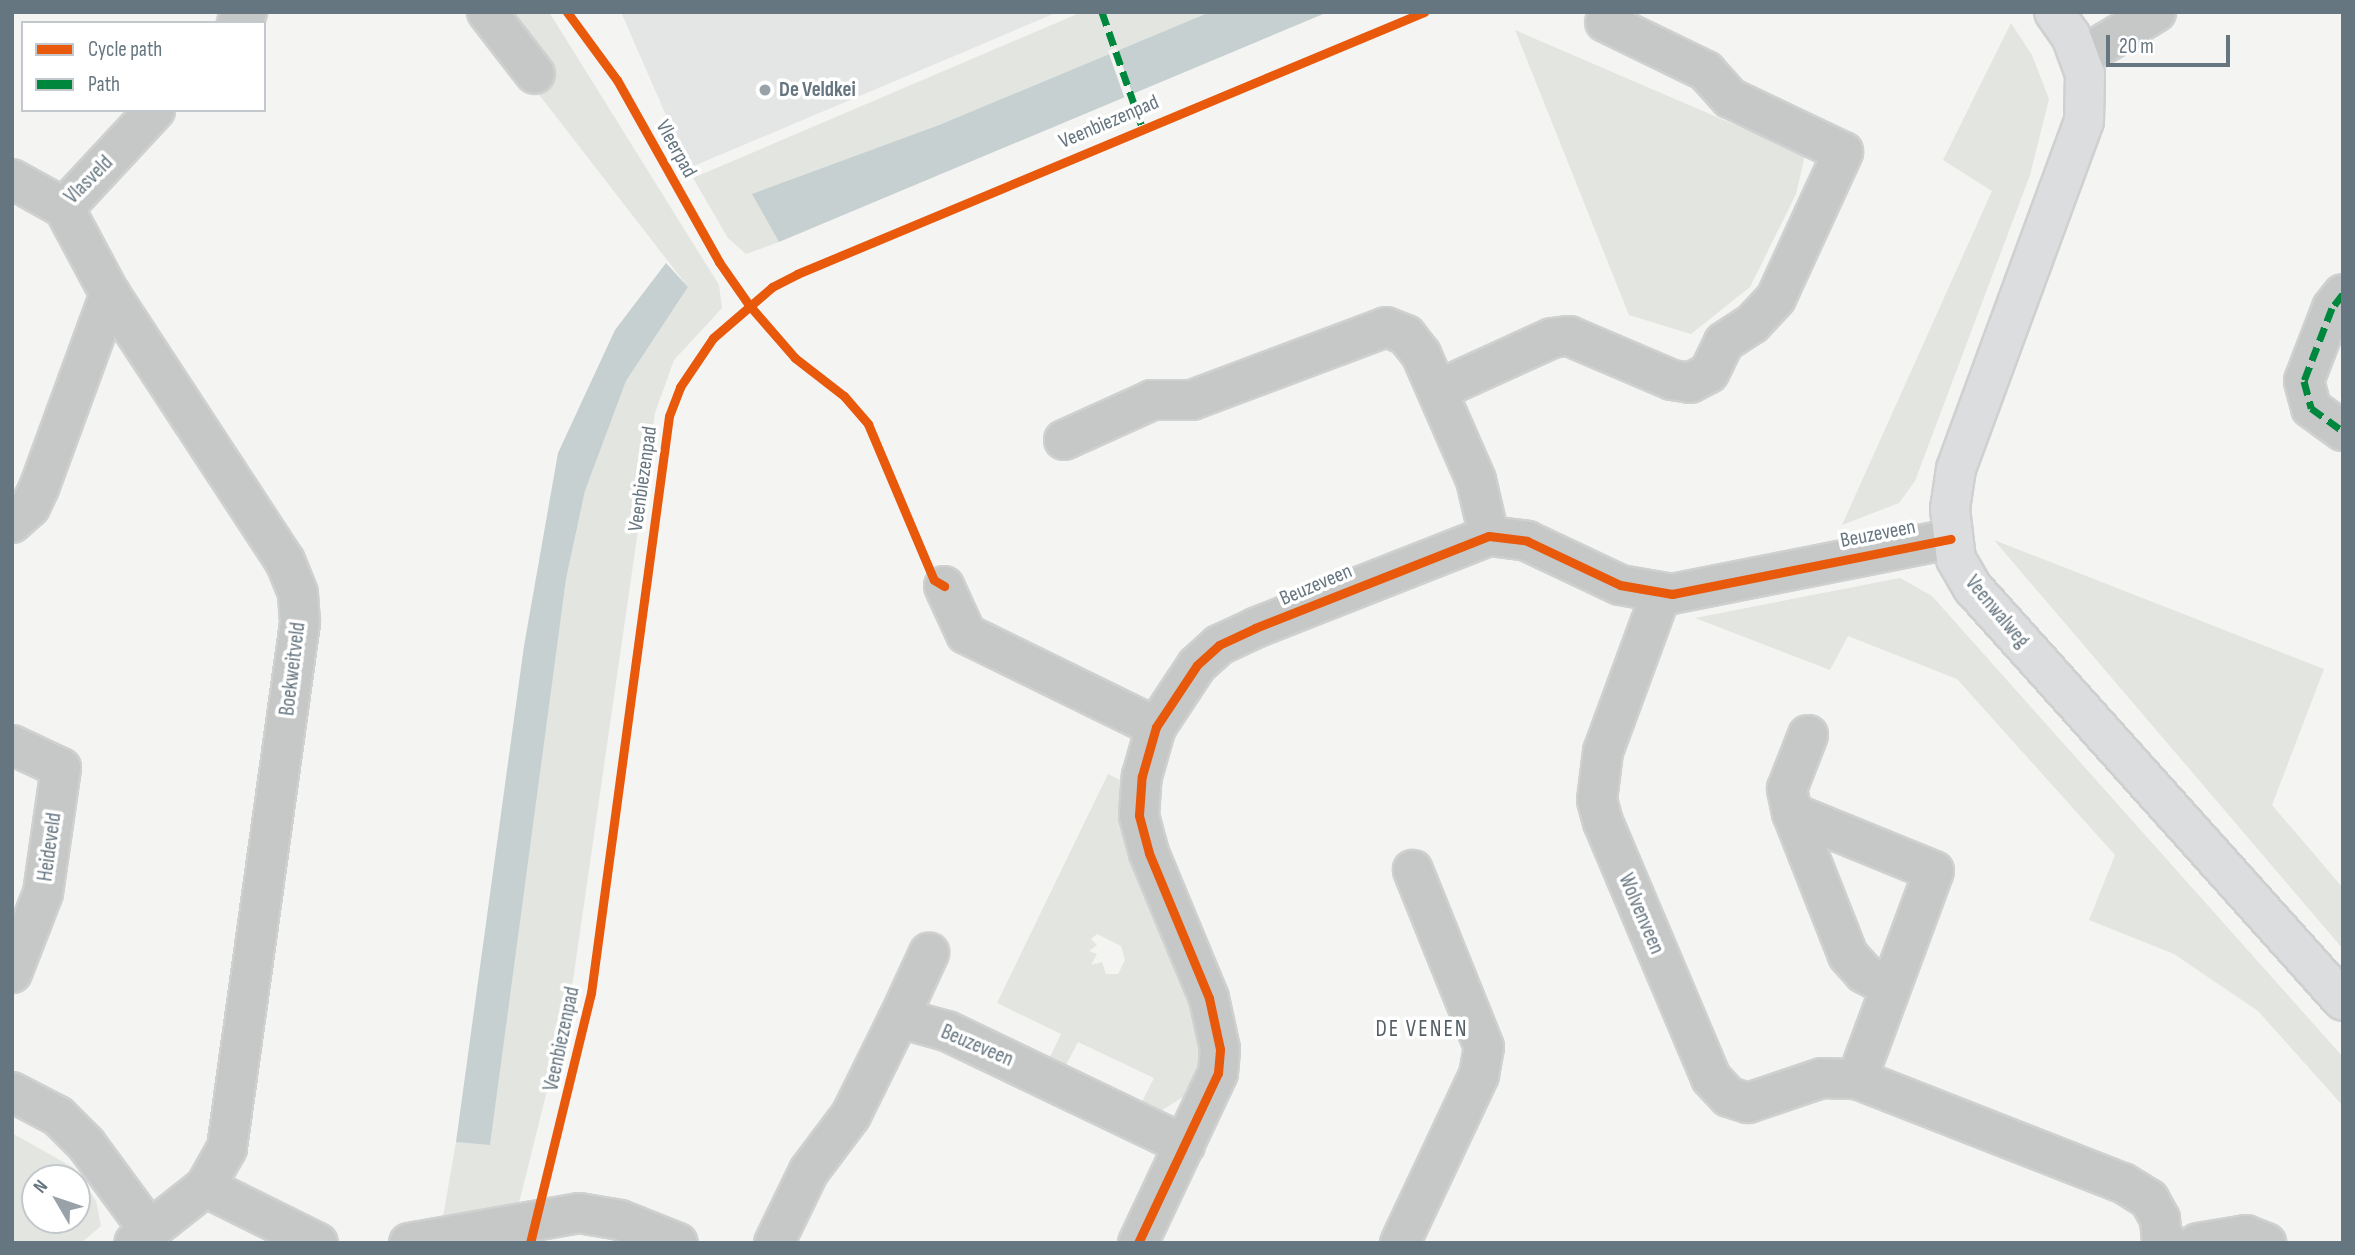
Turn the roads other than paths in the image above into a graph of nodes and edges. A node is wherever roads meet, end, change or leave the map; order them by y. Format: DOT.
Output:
graph roads {
  1 [pos="487,12"];
  2 [pos="2054,12"];
  3 [pos="2157,12"];
  4 [pos="1605,22"];
  5 [pos="2080,58"];
  6 [pos="535,74"];
  7 [pos="153,112"];
  8 [pos="12,178"];
  9 [pos="64,208"];
  10 [pos="110,293"];
  11 [pos="2343,294"];
  12 [pos="1438,390"];
  13 [pos="2343,431"];
  14 [pos="1064,440"];
  15 [pos="12,523"];
  16 [pos="1489,536"];
  17 [pos="1951,539"];
  18 [pos="944,586"];
  19 [pos="1661,594"];
  20 [pos="1156,727"];
  21 [pos="1808,735"];
  22 [pos="12,745"];
  23 [pos="1792,813"];
  24 [pos="1413,870"];
  25 [pos="929,953"];
  26 [pos="12,973"];
  27 [pos="1890,987"];
  28 [pos="2343,1001"];
  29 [pos="899,1018"];
  30 [pos="1857,1079"];
  31 [pos="12,1092"];
  32 [pos="1185,1145"];
  33 [pos="205,1187"];
  34 [pos="142,1237"];
  35 [pos="2173,1242"];
  36 [pos="318,1243"];
  37 [pos="409,1243"];
  38 [pos="678,1243"];
  39 [pos="774,1243"];
  40 [pos="1138,1243"];
  41 [pos="1400,1243"];
  42 [pos="2266,1243"];
  1 -- 6 [label="street"];
  2 -- 5 [label="street, Veenwalweg"];
  3 -- 5 [label="street"];
  4 -- 12 [label="street"];
  5 -- 17 [label="street, Veenwalweg"];
  7 -- 9 [label="street, Vlasveld"];
  8 -- 9 [label="street, Vlasveld"];
  9 -- 10 [label="street, Boekweitveld"];
  10 -- 15 [label="street"];
  10 -- 33 [label="street, Boekweitveld"];
  11 -- 13 [label="street"];
  12 -- 14 [label="street"];
  12 -- 16 [label="street"];
  16 -- 19 [label="street, Beuzeveen"];
  16 -- 20 [label="street, Beuzeveen"];
  17 -- 19 [label="street, Beuzeveen"];
  17 -- 28 [label="street, Veenwalweg"];
  18 -- 20 [label="street"];
  19 -- 30 [label="street, Wolvenveen"];
  20 -- 32 [label="street, Beuzeveen"];
  21 -- 23 [label="street"];
  22 -- 26 [label="street, Heideveld"];
  23 -- 27 [label="street"];
  23 -- 27 [label="street"];
  24 -- 41 [label="street"];
  25 -- 29 [label="street"];
  27 -- 30 [label="street"];
  29 -- 32 [label="street, Beuzeveen"];
  29 -- 39 [label="street"];
  30 -- 35 [label="street, Wolvenveen"];
  31 -- 34 [label="street"];
  32 -- 40 [label="street"];
  33 -- 34 [label="street, Boekweitveld"];
  33 -- 36 [label="street"];
  35 -- 42 [label="street, Wolvenveen"];
  37 -- 38 [label="street"];
}
